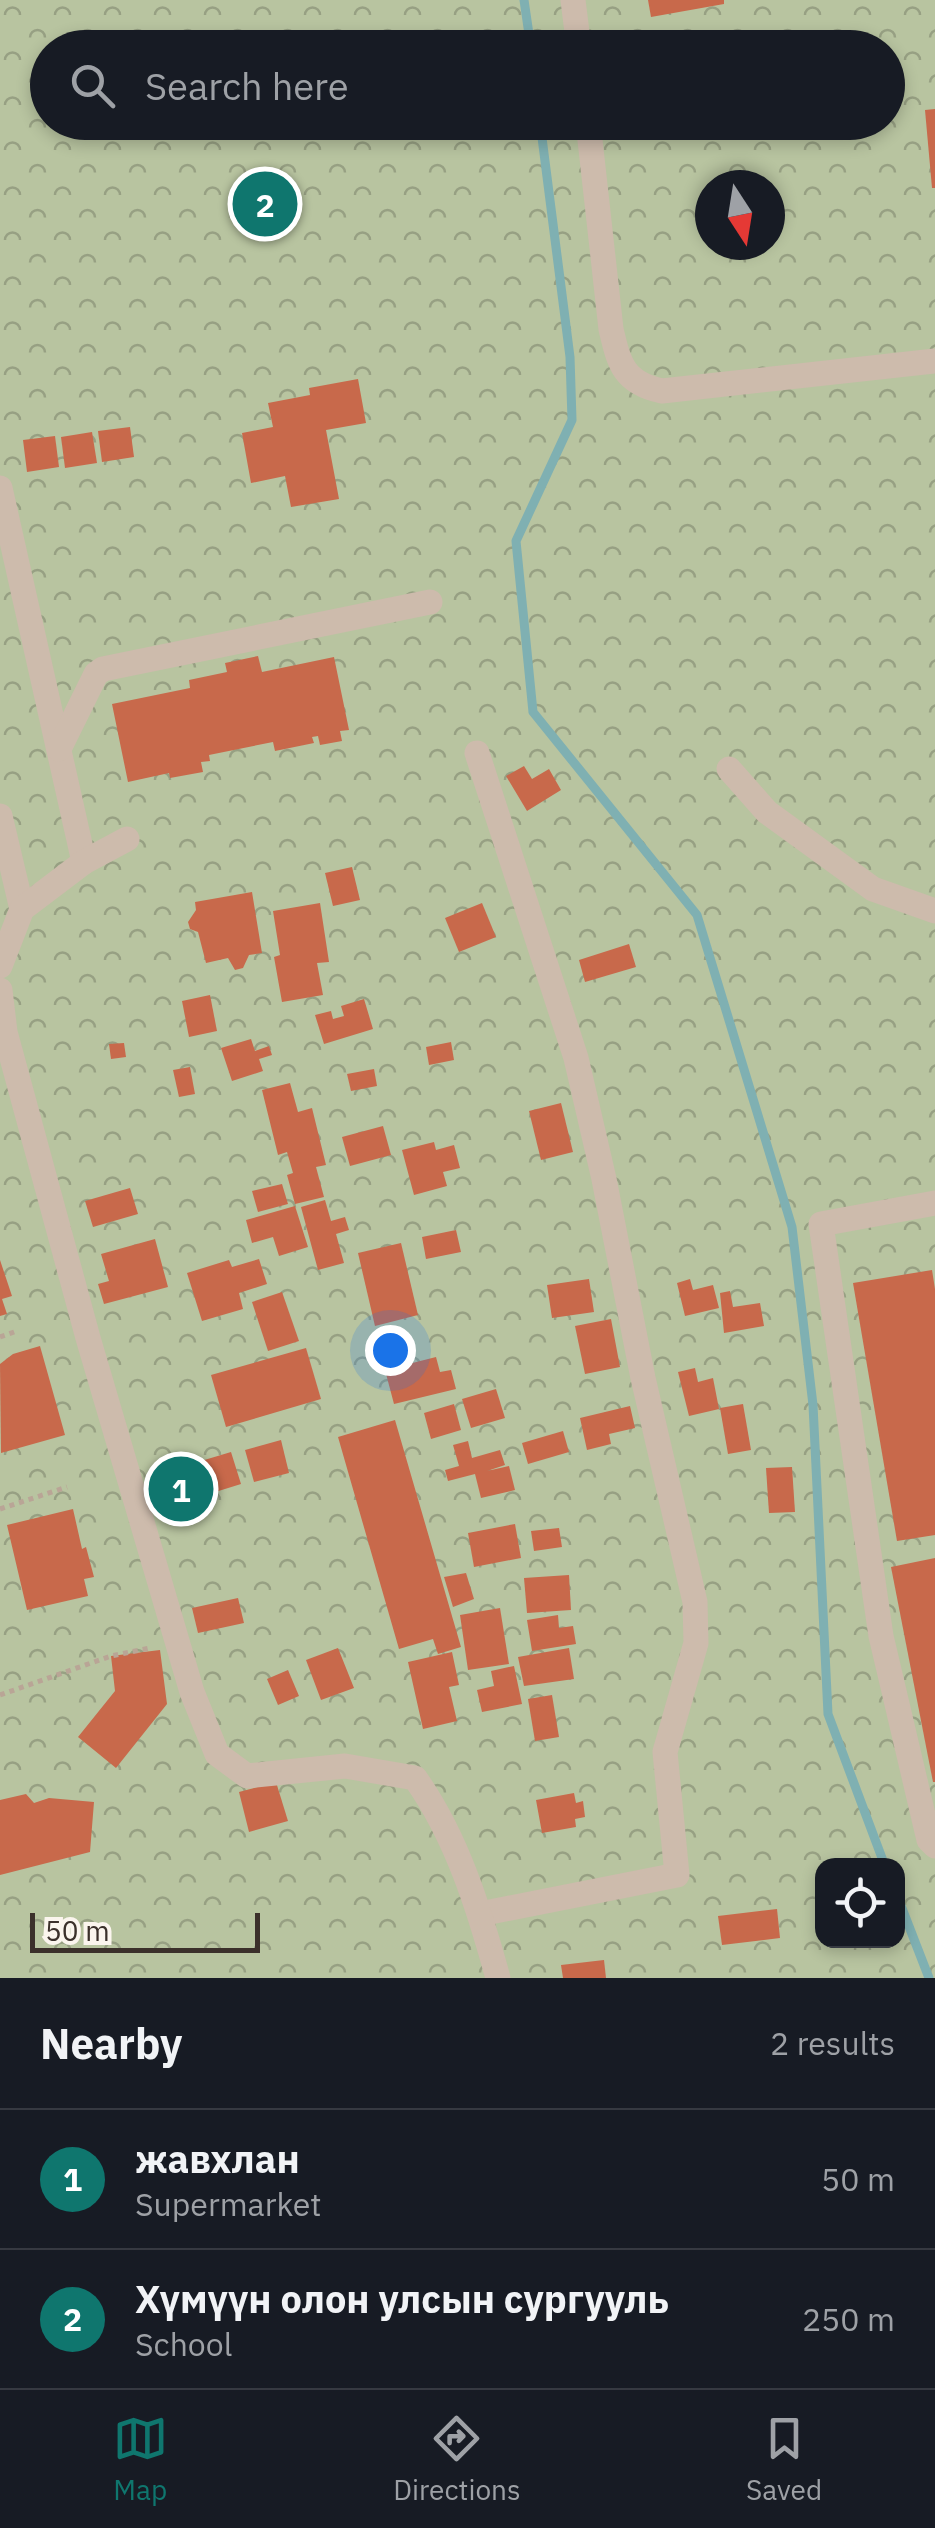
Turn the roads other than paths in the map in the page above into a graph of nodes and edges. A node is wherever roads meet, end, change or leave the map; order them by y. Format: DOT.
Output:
graph roads {
  1 [pos="574,0"];
  2 [pos="577,30"];
  3 [pos="590,140"];
  4 [pos="935,362"];
  5 [pos="0,488"];
  6 [pos="430,602"];
  7 [pos="58,749"];
  8 [pos="478,753"];
  9 [pos="729,769"];
  10 [pos="0,816"];
  11 [pos="127,839"];
  12 [pos="84,862"];
  13 [pos="22,909"];
  14 [pos="935,911"];
  15 [pos="0,966"];
  16 [pos="0,990"];
  17 [pos="935,1203"];
  18 [pos="935,1846"];
  19 [pos="480,1914"];
  20 [pos="498,1978"];
  1 -- 2 [label="street"];
  3 -- 4 [label="street"];
  5 -- 7 [label="street"];
  6 -- 7 [label="street"];
  7 -- 12 [label="street"];
  8 -- 19 [label="street"];
  9 -- 14 [label="street"];
  10 -- 13 [label="street"];
  11 -- 12 [label="street"];
  12 -- 13 [label="street"];
  13 -- 15 [label="street"];
  16 -- 19 [label="street"];
  17 -- 18 [label="street"];
  19 -- 20 [label="street"];
}
